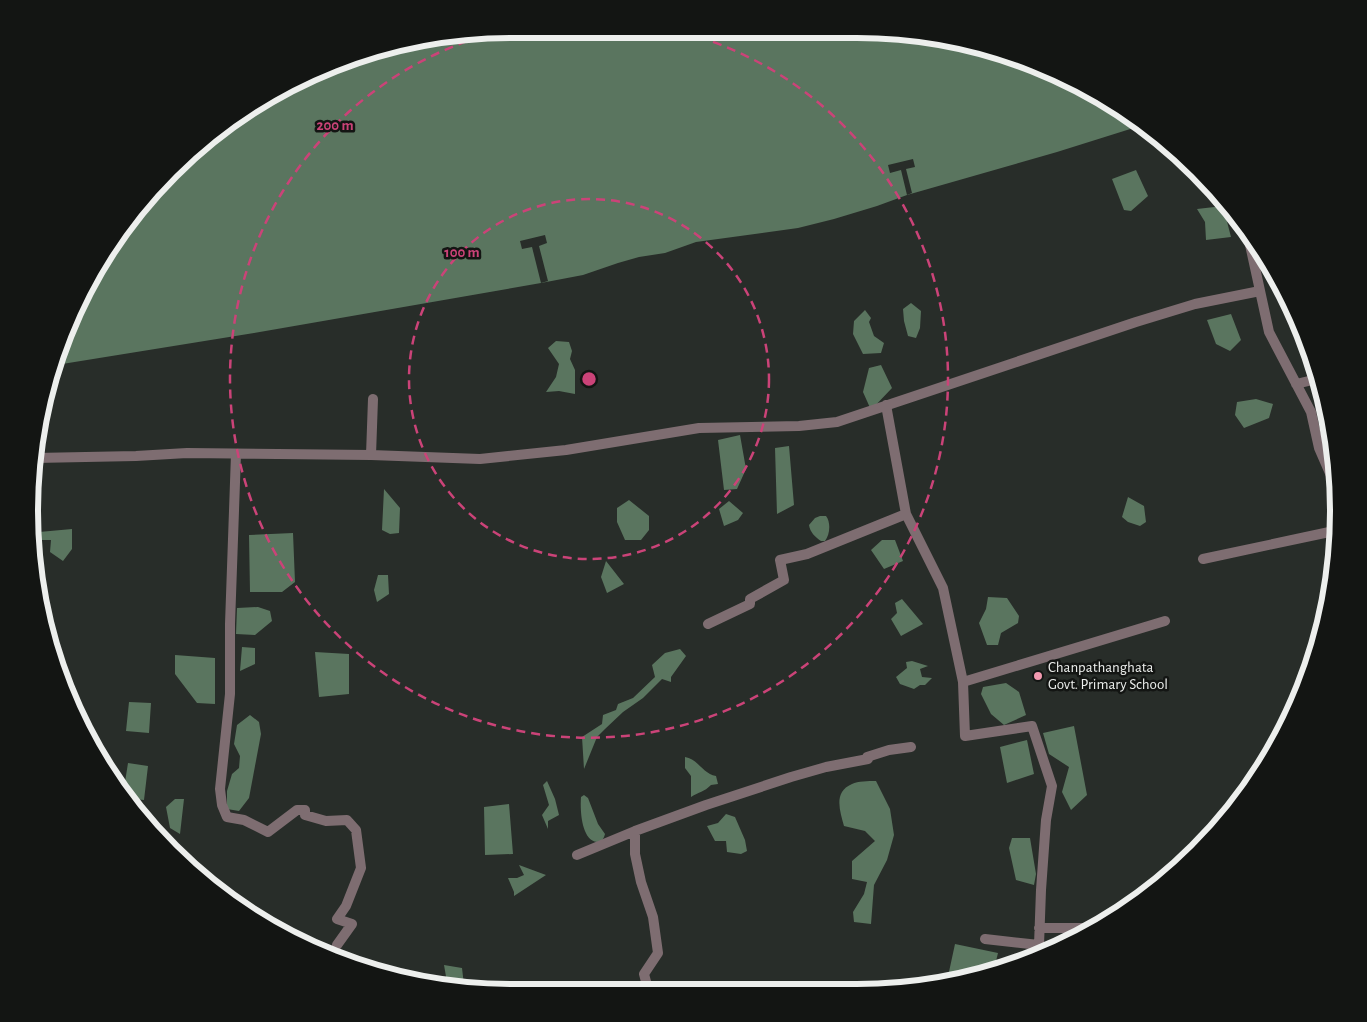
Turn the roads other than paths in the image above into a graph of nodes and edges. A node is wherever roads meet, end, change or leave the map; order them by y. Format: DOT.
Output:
graph roads {
  1 [pos="1251,250"];
  2 [pos="1260,291"];
  3 [pos="1311,381"];
  4 [pos="1296,384"];
  5 [pos="373,398"];
  6 [pos="886,405"];
  7 [pos="1325,447"];
  8 [pos="1319,448"];
  9 [pos="236,454"];
  10 [pos="371,455"];
  11 [pos="41,458"];
  12 [pos="1327,465"];
  13 [pos="906,514"];
  14 [pos="1329,532"];
  15 [pos="1203,559"];
  16 [pos="1165,621"];
  17 [pos="708,624"];
  18 [pos="962,682"];
  19 [pos="911,746"];
  20 [pos="635,830"];
  21 [pos="577,855"];
  22 [pos="1039,928"];
  23 [pos="1080,928"];
  24 [pos="986,939"];
  25 [pos="337,945"];
  26 [pos="1039,945"];
  27 [pos="647,984"];
  1 -- 2 [label="street"];
  2 -- 4 [label="street"];
  2 -- 6 [label="street"];
  3 -- 4 [label="street"];
  4 -- 8 [label="street"];
  5 -- 10 [label="street"];
  6 -- 10 [label="street"];
  6 -- 13 [label="street"];
  7 -- 8 [label="street"];
  8 -- 12 [label="street"];
  9 -- 10 [label="street"];
  9 -- 11 [label="street"];
  9 -- 25 [label="street"];
  13 -- 17 [label="street"];
  13 -- 18 [label="street"];
  14 -- 15 [label="street"];
  16 -- 18 [label="street"];
  18 -- 22 [label="street"];
  19 -- 20 [label="street"];
  20 -- 21 [label="street"];
  20 -- 27 [label="street"];
  22 -- 23 [label="street"];
  22 -- 26 [label="street"];
  24 -- 26 [label="street"];
}
